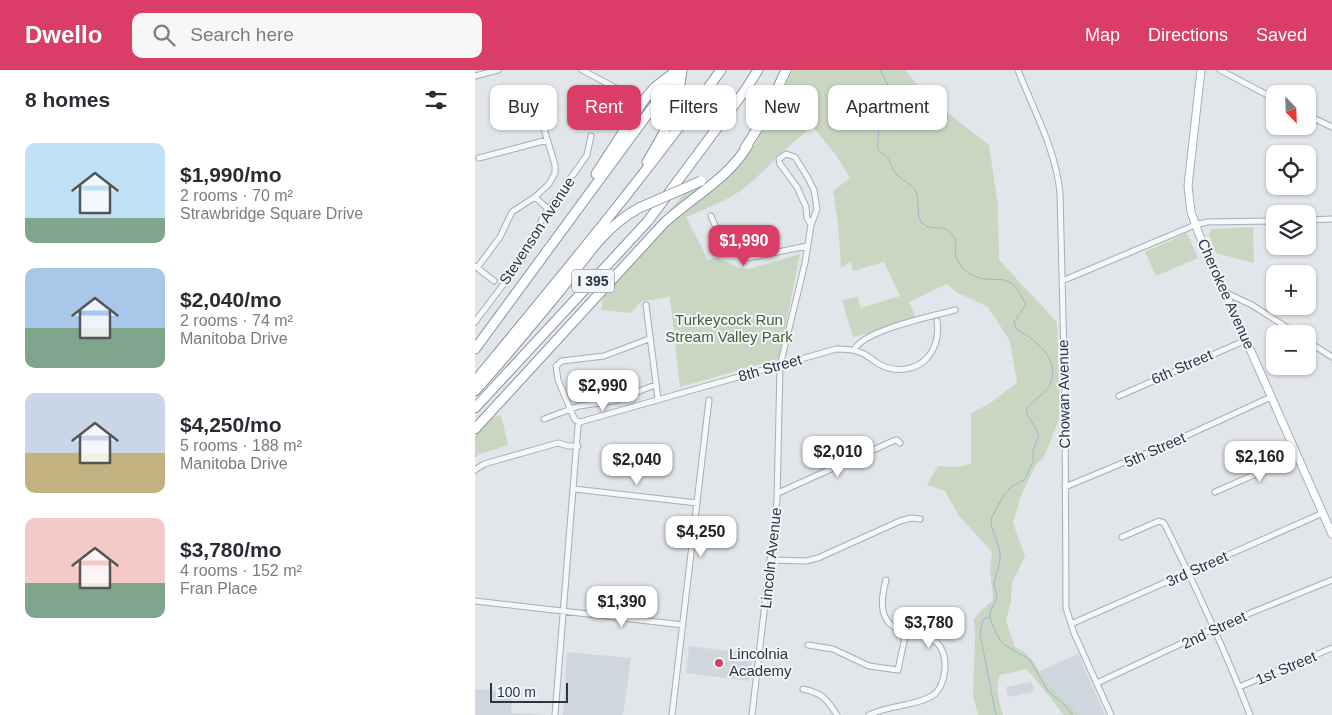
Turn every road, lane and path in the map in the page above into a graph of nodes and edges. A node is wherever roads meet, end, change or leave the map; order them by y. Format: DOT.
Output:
graph roads {
  1 [pos="498,70"];
  2 [pos="582,70"];
  3 [pos="680,70"];
  4 [pos="721,70"];
  5 [pos="757,70"];
  6 [pos="786,70"];
  7 [pos="1018,70"];
  8 [pos="1201,70"];
  9 [pos="1220,70"];
  10 [pos="475,76"];
  11 [pos="610,85"];
  12 [pos="1266,93"];
  13 [pos="1316,120"];
  14 [pos="1332,128"];
  15 [pos="544,130"];
  16 [pos="591,136"];
  17 [pos="547,140"];
  18 [pos="748,144"];
  19 [pos="479,158"];
  20 [pos="535,197"];
  21 [pos="624,198"];
  22 [pos="549,209"];
  23 [pos="711,216"];
  24 [pos="1332,219"];
  25 [pos="1316,220"];
  26 [pos="1266,221"];
  27 [pos="811,225"];
  28 [pos="1195,225"];
  29 [pos="807,246"];
  30 [pos="543,256"];
  31 [pos="476,267"];
  32 [pos="494,281"];
  33 [pos="1062,281"];
  34 [pos="1225,292"];
  35 [pos="646,305"];
  36 [pos="955,310"];
  37 [pos="937,321"];
  38 [pos="475,322"];
  39 [pos="1283,325"];
  40 [pos="649,339"];
  41 [pos="1246,340"];
  42 [pos="1316,347"];
  43 [pos="475,349"];
  44 [pos="854,350"];
  45 [pos="1332,357"];
  46 [pos="780,366"];
  47 [pos="475,381"];
  48 [pos="655,385"];
  49 [pos="475,391"];
  50 [pos="1119,396"];
  51 [pos="1271,398"];
  52 [pos="658,399"];
  53 [pos="709,400"];
  54 [pos="475,408"];
  55 [pos="570,408"];
  56 [pos="544,419"];
  57 [pos="580,422"];
  58 [pos="475,429"];
  59 [pos="900,443"];
  60 [pos="578,446"];
  61 [pos="1297,456"];
  62 [pos="475,470"];
  63 [pos="1065,487"];
  64 [pos="574,489"];
  65 [pos="1215,492"];
  66 [pos="777,493"];
  67 [pos="697,503"];
  68 [pos="1323,513"];
  69 [pos="920,519"];
  70 [pos="1332,534"];
  71 [pos="1122,537"];
  72 [pos="771,560"];
  73 [pos="1188,573"];
  74 [pos="886,580"];
  75 [pos="1332,580"];
  76 [pos="475,601"];
  77 [pos="564,612"];
  78 [pos="1071,624"];
  79 [pos="683,625"];
  80 [pos="1214,630"];
  81 [pos="906,632"];
  82 [pos="808,645"];
  83 [pos="1332,648"];
  84 [pos="1097,683"];
  85 [pos="1239,688"];
  86 [pos="803,689"];
  87 [pos="555,715"];
  88 [pos="672,715"];
  89 [pos="752,715"];
  90 [pos="837,715"];
  91 [pos="869,715"];
  92 [pos="1111,715"];
  93 [pos="1250,715"];
  1 -- 10 [label="street"];
  2 -- 11 [label="street"];
  3 -- 21 [label="highway"];
  3 -- 30 [label="highway"];
  3 -- 30 [label="highway"];
  4 -- 21 [label="highway"];
  5 -- 54 [label="highway, I 395"];
  6 -- 18 [label="highway"];
  7 -- 33 [label="street, Chowan Avenue"];
  8 -- 28 [label="street, Cherokee Avenue"];
  9 -- 12 [label="street"];
  13 -- 14 [label="street"];
  15 -- 17 [label="street"];
  16 -- 22 [label="street, Stevenson Avenue"];
  17 -- 19 [label="street"];
  17 -- 20 [label="street"];
  18 -- 49 [label="highway, bridge"];
  18 -- 58 [label="highway"];
  20 -- 22 [label="street"];
  20 -- 31 [label="street"];
  21 -- 47 [label="highway"];
  22 -- 38 [label="street, Stevenson Avenue"];
  23 -- 29 [label="street"];
  24 -- 25 [label="street"];
  26 -- 28 [label="street"];
  27 -- 27 [label="street, Lincoln Avenue"];
  27 -- 29 [label="street, Lincoln Avenue"];
  28 -- 33 [label="street"];
  28 -- 34 [label="street, Cherokee Avenue"];
  29 -- 46 [label="street, Lincoln Avenue"];
  30 -- 43 [label="highway"];
  31 -- 32 [label="street"];
  33 -- 63 [label="street, Chowan Avenue"];
  34 -- 39 [label="street"];
  34 -- 41 [label="street, Cherokee Avenue"];
  35 -- 40 [label="street"];
  36 -- 44 [label="street"];
  37 -- 44 [label="street"];
  40 -- 48 [label="street"];
  40 -- 55 [label="street"];
  41 -- 50 [label="street, 6th Street"];
  41 -- 51 [label="street, Cherokee Avenue"];
  42 -- 45 [label="street"];
  44 -- 46 [label="street, 8th Street"];
  46 -- 52 [label="street, 8th Street"];
  46 -- 66 [label="street, Lincoln Avenue"];
  48 -- 52 [label="street"];
  48 -- 55 [label="street"];
  51 -- 61 [label="street, Cherokee Avenue"];
  51 -- 63 [label="street, 5th Street"];
  52 -- 57 [label="street, 8th Street"];
  53 -- 67 [label="street"];
  55 -- 56 [label="street"];
  55 -- 57 [label="street"];
  57 -- 60 [label="street"];
  59 -- 66 [label="street"];
  60 -- 62 [label="street"];
  60 -- 64 [label="street"];
  61 -- 65 [label="street"];
  61 -- 68 [label="street, Cherokee Avenue"];
  63 -- 78 [label="street, Chowan Avenue"];
  64 -- 67 [label="street"];
  64 -- 77 [label="street"];
  66 -- 72 [label="street, Lincoln Avenue"];
  67 -- 79 [label="street"];
  68 -- 70 [label="street, Cherokee Avenue"];
  68 -- 73 [label="street, 3rd Street"];
  69 -- 72 [label="street"];
  71 -- 73 [label="street"];
  72 -- 89 [label="street, Lincoln Avenue"];
  73 -- 78 [label="street, 3rd Street"];
  73 -- 80 [label="street"];
  74 -- 81 [label="street"];
  75 -- 80 [label="street, 2nd Street"];
  76 -- 77 [label="street"];
  77 -- 79 [label="street"];
  77 -- 87 [label="street"];
  78 -- 84 [label="street, Chowan Avenue"];
  79 -- 88 [label="street"];
  80 -- 84 [label="street, 2nd Street"];
  80 -- 85 [label="street"];
  81 -- 82 [label="street"];
  81 -- 91 [label="street"];
  83 -- 85 [label="street, 1st Street"];
  84 -- 92 [label="street, Chowan Avenue"];
  85 -- 93 [label="street"];
  86 -- 90 [label="street"];
}
